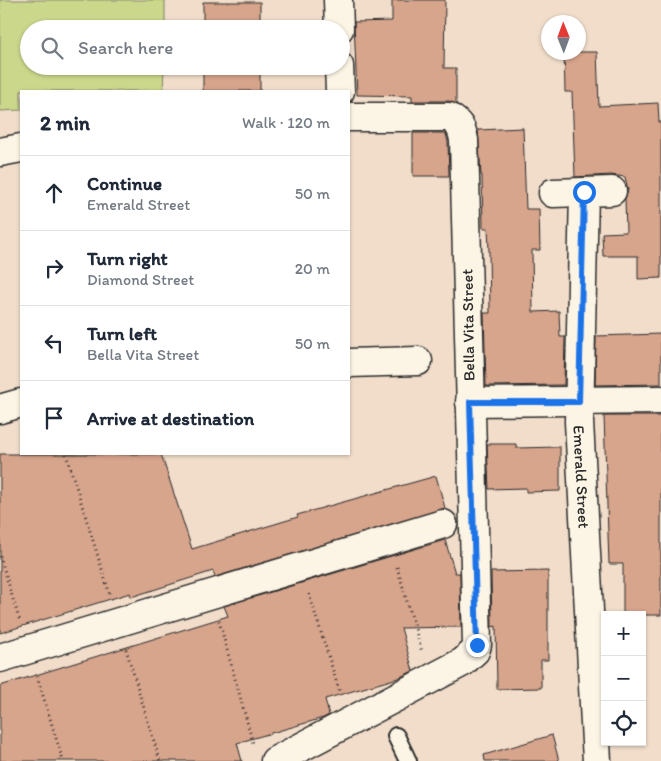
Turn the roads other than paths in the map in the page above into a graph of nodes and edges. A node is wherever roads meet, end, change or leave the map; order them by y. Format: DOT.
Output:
graph roads {
  1 [pos="338,0"];
  2 [pos="339,20"];
  3 [pos="339,75"];
  4 [pos="340,90"];
  5 [pos="350,117"];
  6 [pos="20,148"];
  7 [pos="0,152"];
  8 [pos="612,190"];
  9 [pos="584,192"];
  10 [pos="553,193"];
  11 [pos="418,360"];
  12 [pos="350,363"];
  13 [pos="661,400"];
  14 [pos="470,402"];
  15 [pos="579,402"];
  16 [pos="20,403"];
  17 [pos="0,409"];
  18 [pos="443,524"];
  19 [pos="0,658"];
  20 [pos="396,736"];
  21 [pos="275,761"];
  22 [pos="408,761"];
  23 [pos="597,761"];
  1 -- 2 [label="street"];
  3 -- 4 [label="street"];
  5 -- 14 [label="street, Bella Vita Street"];
  6 -- 7 [label="street"];
  8 -- 9 [label="street"];
  9 -- 10 [label="street"];
  9 -- 15 [label="street, Emerald Street"];
  11 -- 12 [label="street"];
  13 -- 15 [label="street"];
  14 -- 15 [label="street"];
  14 -- 21 [label="street, Bella Vita Street"];
  15 -- 23 [label="street, Emerald Street"];
  16 -- 17 [label="street"];
  18 -- 19 [label="street"];
  20 -- 22 [label="lane"];
}
